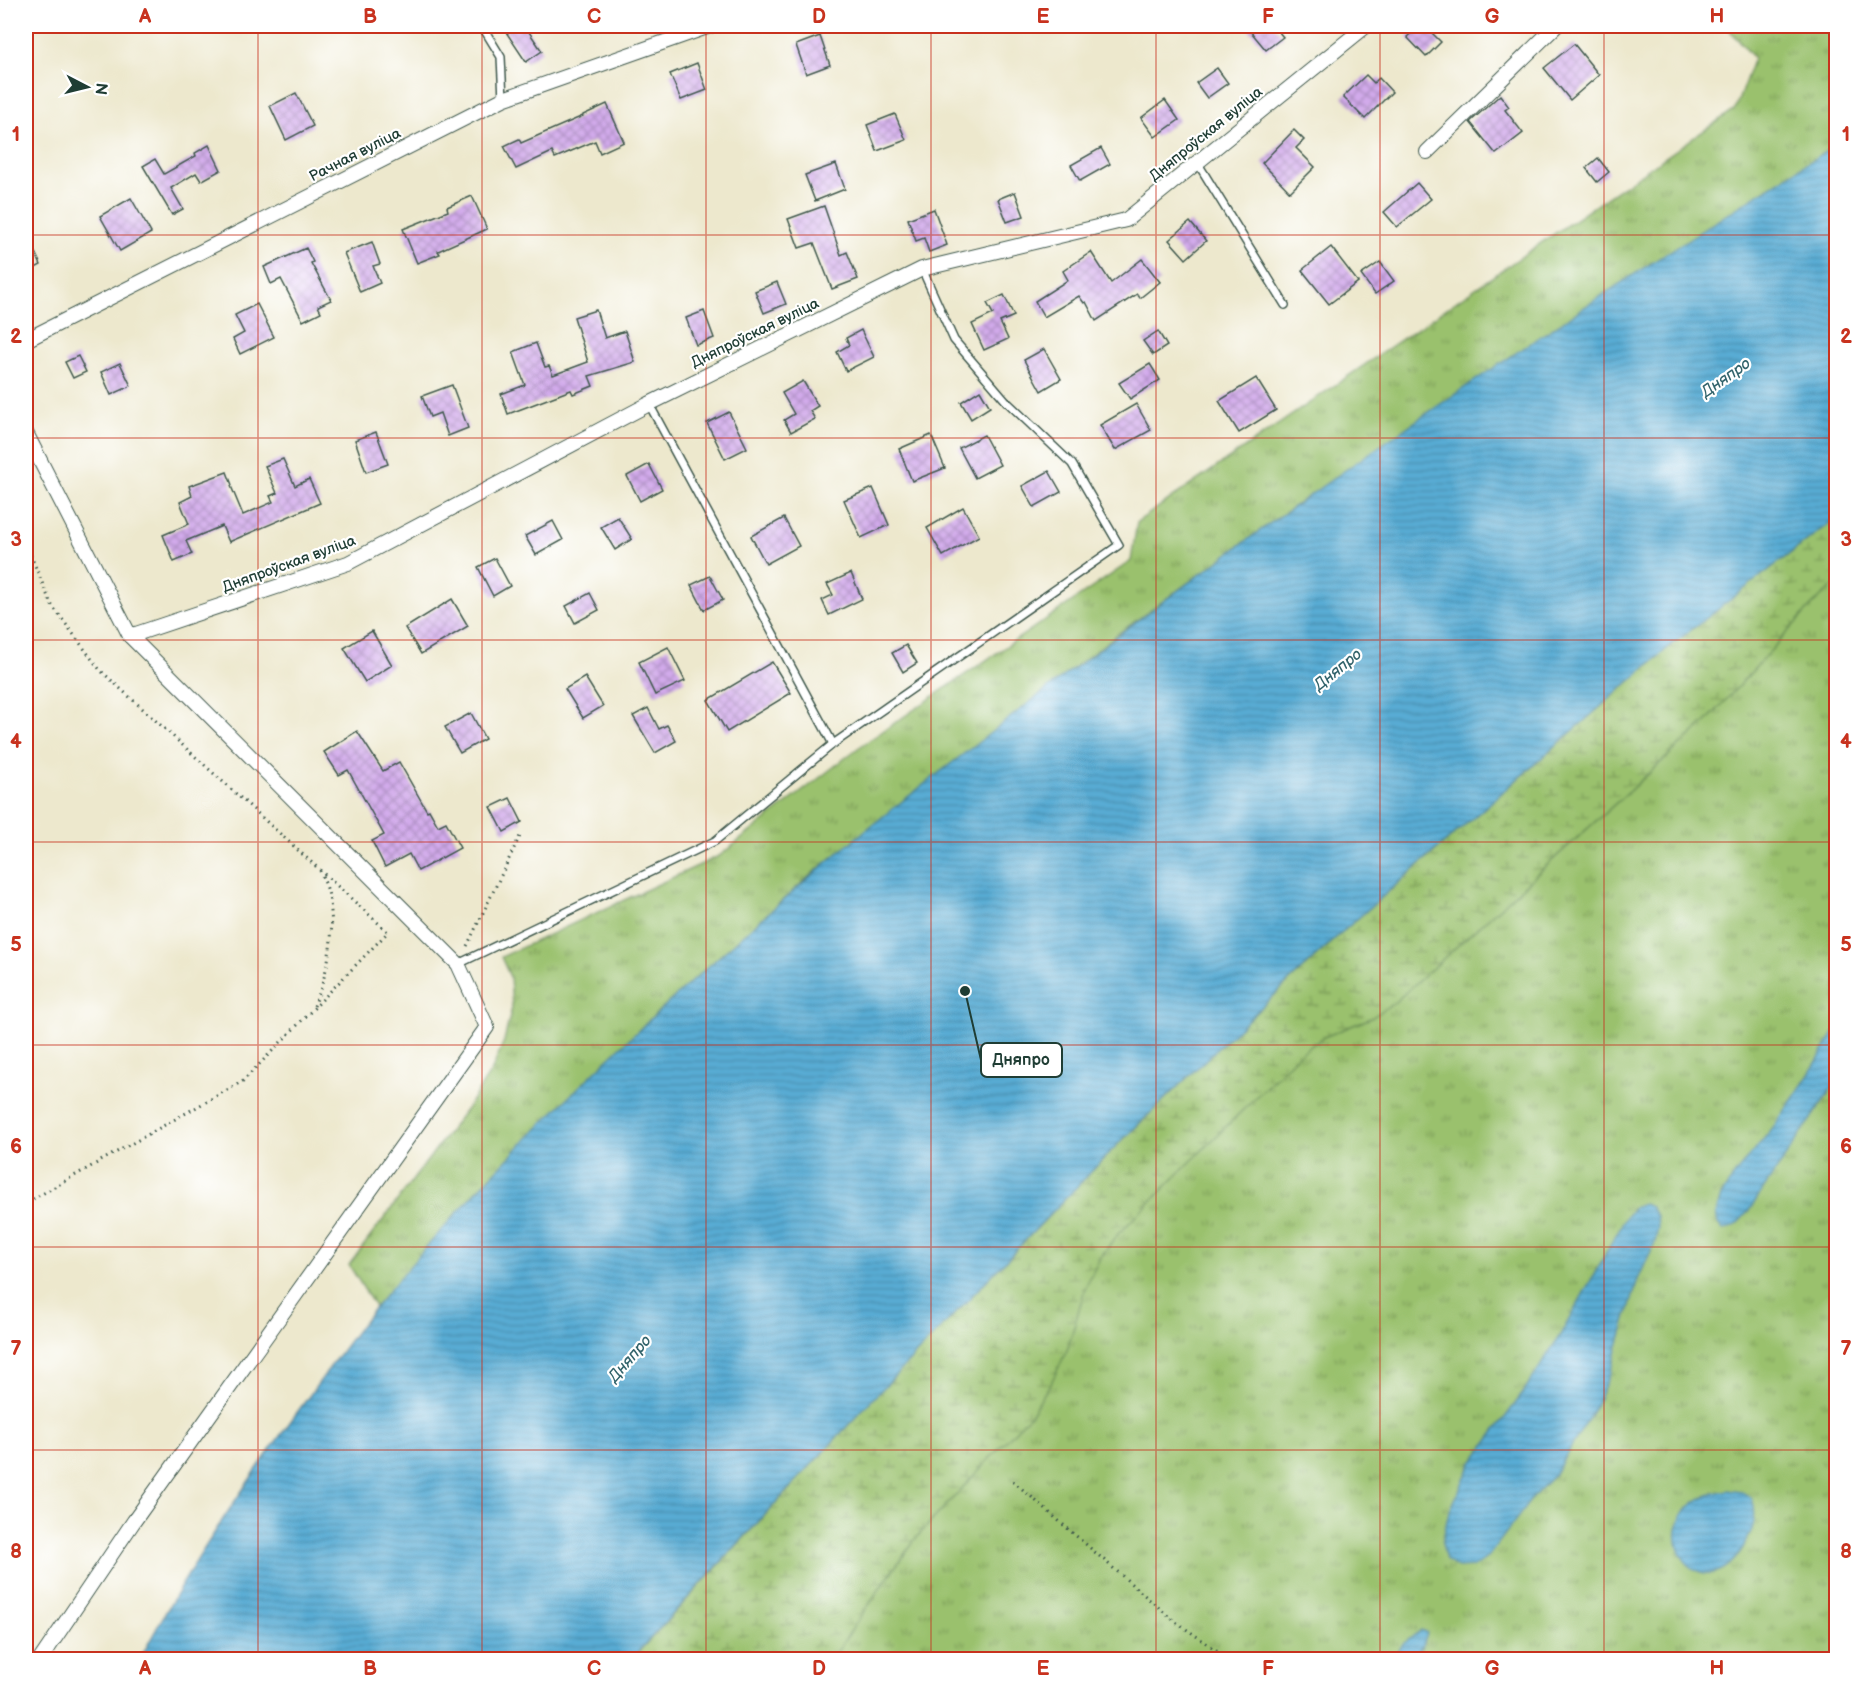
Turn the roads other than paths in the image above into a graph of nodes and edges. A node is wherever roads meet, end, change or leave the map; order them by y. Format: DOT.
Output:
graph roads {
  1 [pos="482,26"];
  2 [pos="710,26"];
  3 [pos="1366,26"];
  4 [pos="1556,26"];
  5 [pos="503,99"];
  6 [pos="1427,153"];
  7 [pos="1197,162"];
  8 [pos="922,269"];
  9 [pos="1285,305"];
  10 [pos="26,340"];
  11 [pos="649,404"];
  12 [pos="26,433"];
  13 [pos="130,636"];
  14 [pos="833,744"];
  15 [pos="458,964"];
  16 [pos="40,1659"];
  1 -- 5 [label="lane"];
  2 -- 5 [label="street, Рачная вуліца"];
  3 -- 7 [label="street, Дняпроўская вуліца"];
  4 -- 6 [label="street"];
  5 -- 10 [label="street, Рачная вуліца"];
  7 -- 8 [label="street, Дняпроўская вуліца"];
  7 -- 9 [label="lane"];
  8 -- 11 [label="street, Дняпроўская вуліца"];
  8 -- 14 [label="lane"];
  11 -- 13 [label="street, Дняпроўская вуліца"];
  11 -- 14 [label="lane"];
  12 -- 13 [label="street"];
  13 -- 15 [label="street"];
  14 -- 15 [label="lane"];
  15 -- 16 [label="street"];
}
